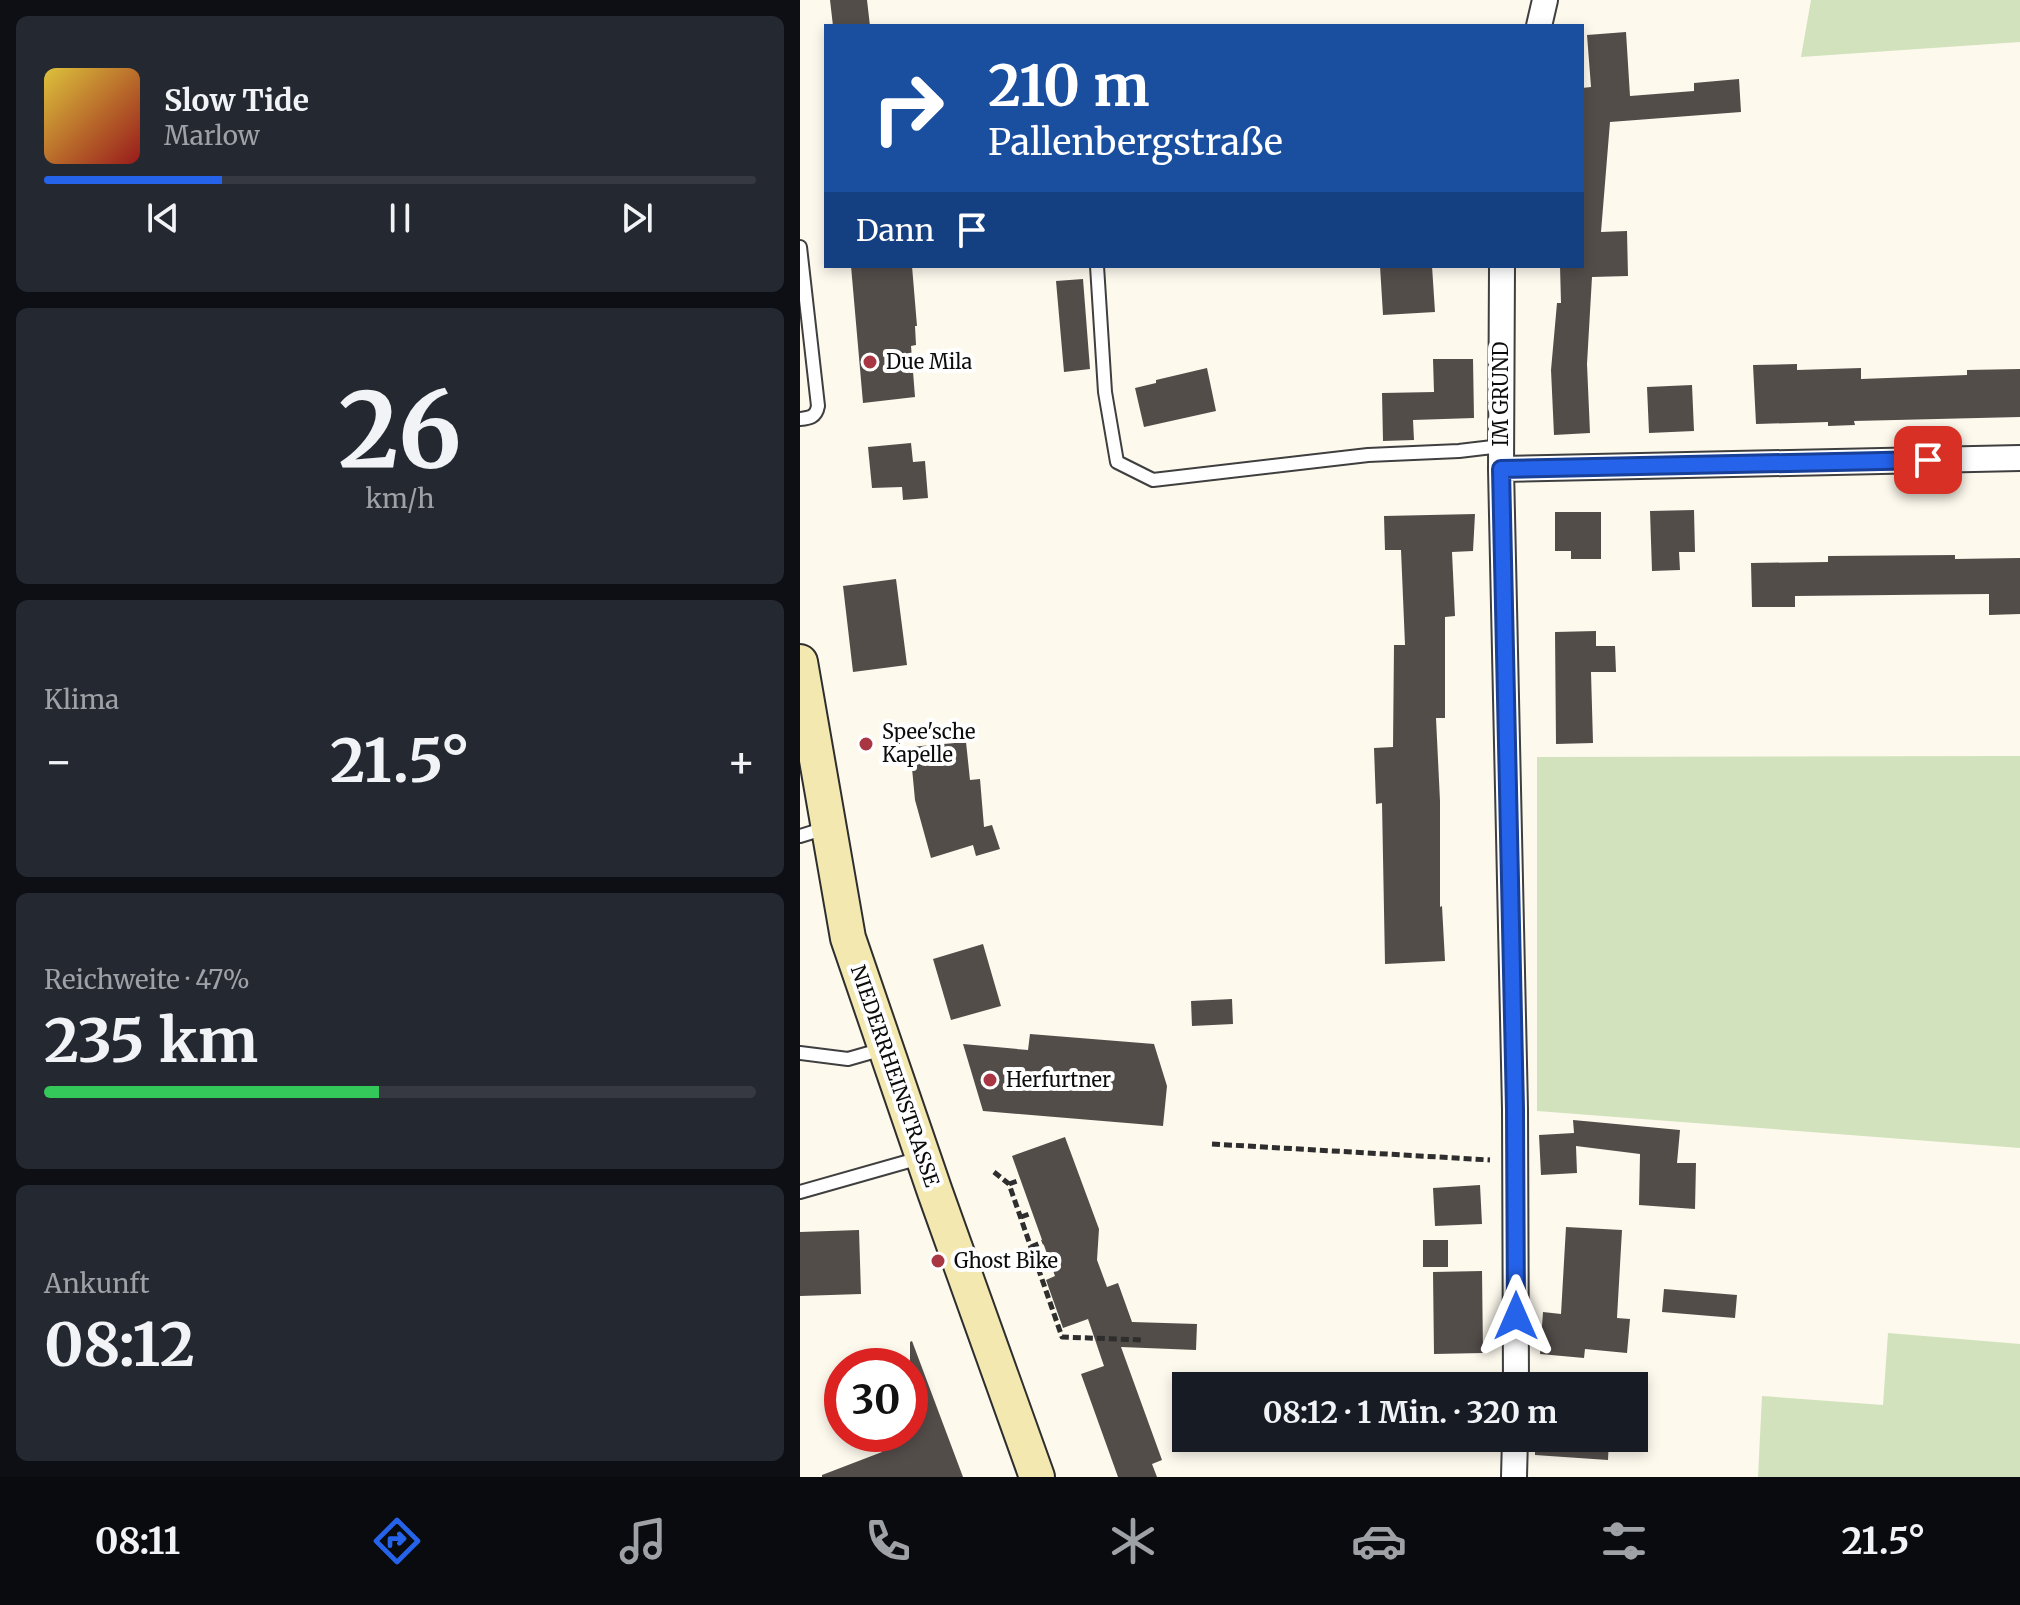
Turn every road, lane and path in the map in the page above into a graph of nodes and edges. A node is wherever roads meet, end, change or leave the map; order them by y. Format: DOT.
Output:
graph roads {
  1 [pos="1545,0"];
  2 [pos="1539,24"];
  3 [pos="800,234"];
  4 [pos="800,247"];
  5 [pos="1097,268"];
  6 [pos="1502,268"];
  7 [pos="800,419"];
  8 [pos="1501,458"];
  9 [pos="2020,458"];
  10 [pos="800,662"];
  11 [pos="814,831"];
  12 [pos="885,1049"];
  13 [pos="800,1053"];
  14 [pos="1212,1144"];
  15 [pos="923,1157"];
  16 [pos="1515,1161"];
  17 [pos="994,1172"];
  18 [pos="1020,1180"];
  19 [pos="1009,1184"];
  20 [pos="800,1192"];
  21 [pos="1032,1213"];
  22 [pos="1021,1217"];
  23 [pos="1043,1242"];
  24 [pos="1031,1247"];
  25 [pos="1144,1340"];
  26 [pos="1516,1372"];
  27 [pos="1515,1452"];
  28 [pos="1037,1477"];
  29 [pos="1514,1477"];
  1 -- 2 [label="street"];
  3 -- 4 [label="lane"];
  4 -- 7 [label="lane"];
  5 -- 8 [label="lane"];
  6 -- 8 [label="street, IM GRUND"];
  8 -- 9 [label="street"];
  8 -- 16 [label="street, IM GRUND"];
  10 -- 11 [label="street, NIEDERRHEINSTRASSE"];
  11 -- 12 [label="street, NIEDERRHEINSTRASSE"];
  12 -- 13 [label="lane"];
  12 -- 15 [label="street, NIEDERRHEINSTRASSE"];
  14 -- 16 [label="path"];
  15 -- 20 [label="lane"];
  15 -- 28 [label="street, NIEDERRHEINSTRASSE"];
  16 -- 26 [label="street, IM GRUND"];
  17 -- 19 [label="path"];
  18 -- 19 [label="path"];
  19 -- 22 [label="path"];
  21 -- 22 [label="path"];
  22 -- 24 [label="path"];
  23 -- 24 [label="path"];
  24 -- 25 [label="path"];
  27 -- 29 [label="street"];
}
